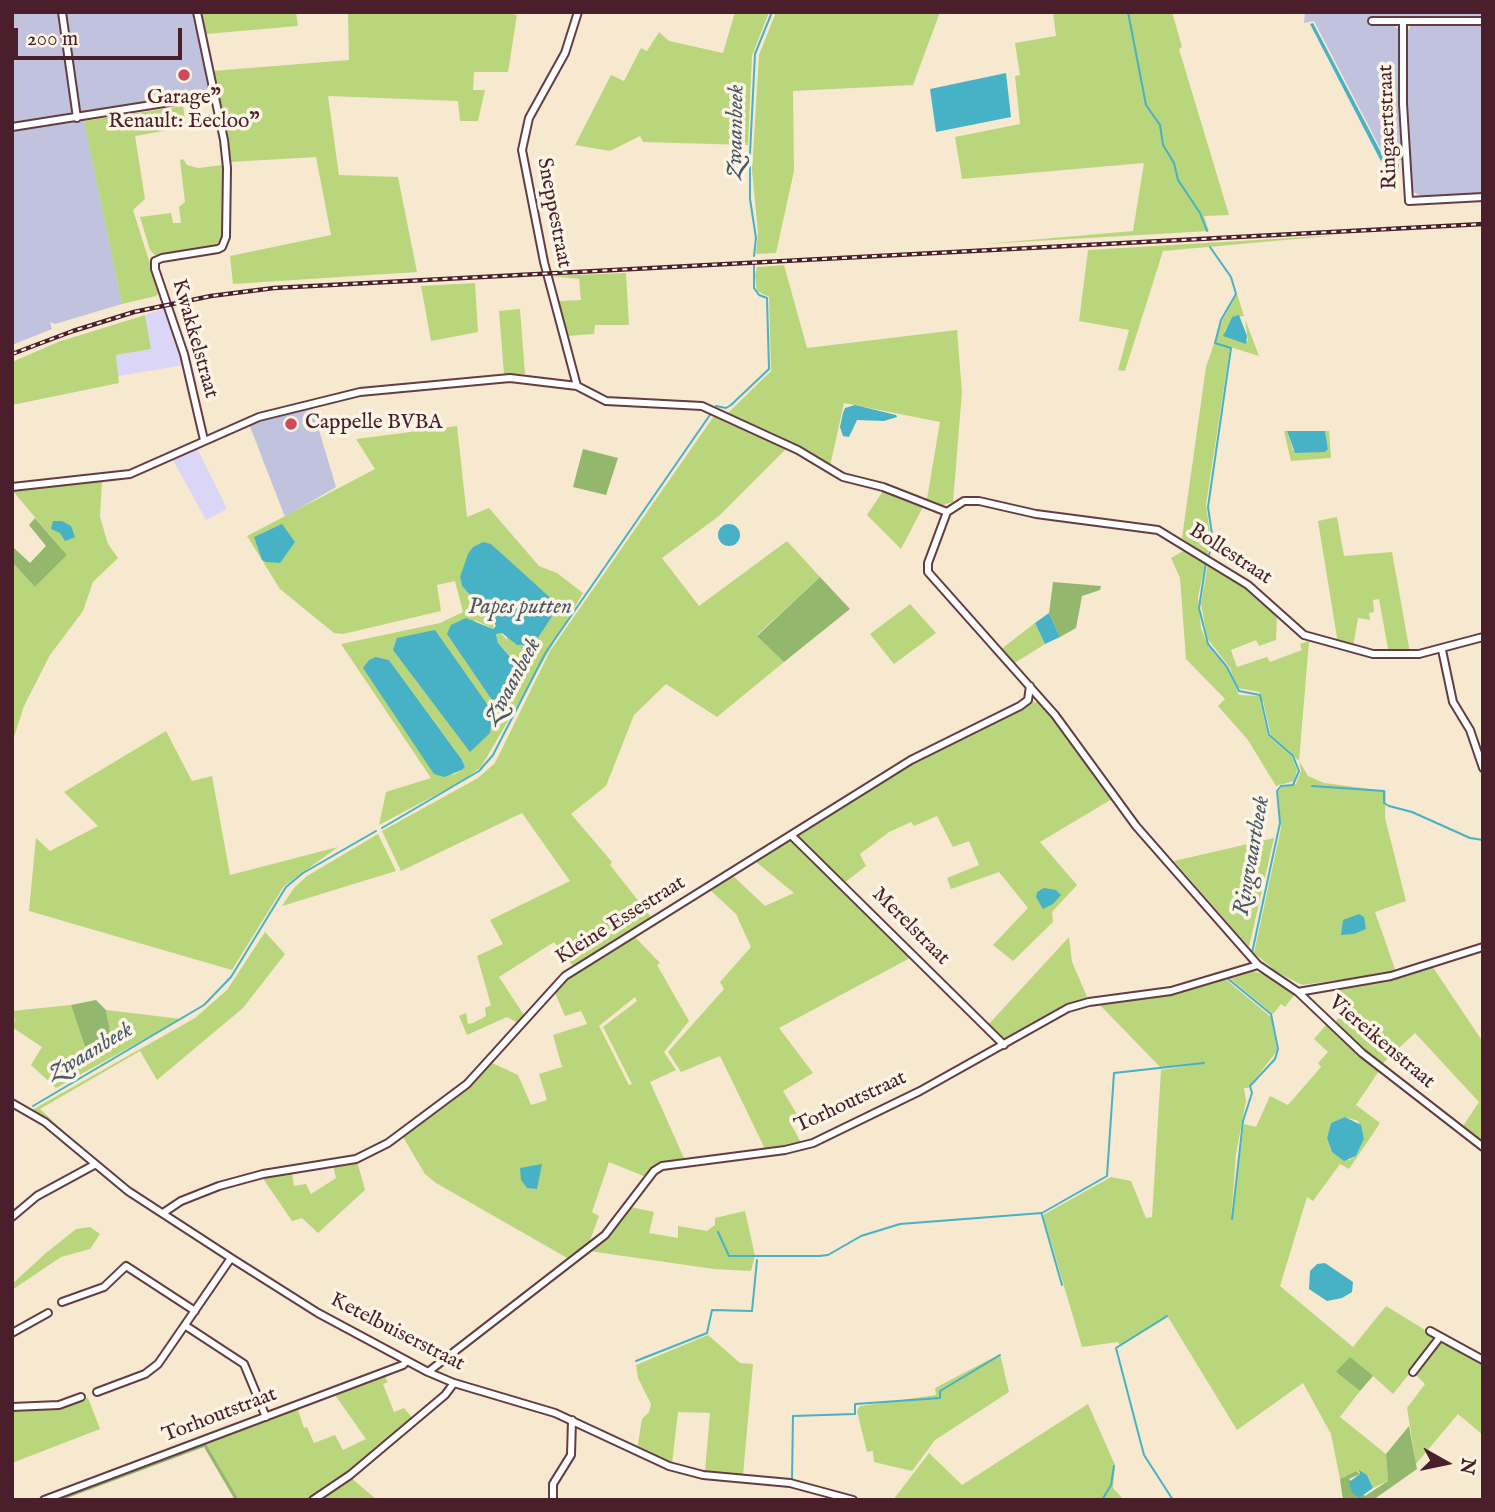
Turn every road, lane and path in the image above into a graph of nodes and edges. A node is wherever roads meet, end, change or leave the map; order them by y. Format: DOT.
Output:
graph roads {
  1 [pos="62,12"];
  2 [pos="197,12"];
  3 [pos="578,12"];
  4 [pos="1372,21"];
  5 [pos="1403,21"];
  6 [pos="1483,21"];
  7 [pos="215,96"];
  8 [pos="76,118"];
  9 [pos="12,127"];
  10 [pos="1483,197"];
  11 [pos="577,386"];
  12 [pos="204,440"];
  13 [pos="12,487"];
  14 [pos="947,512"];
  15 [pos="1483,637"];
  16 [pos="1442,650"];
  17 [pos="1030,686"];
  18 [pos="1483,768"];
  19 [pos="791,835"];
  20 [pos="1483,947"];
  21 [pos="1258,964"];
  22 [pos="1298,992"];
  23 [pos="1004,1045"];
  24 [pos="12,1102"];
  25 [pos="1483,1147"];
  26 [pos="94,1165"];
  27 [pos="163,1213"];
  28 [pos="12,1217"];
  29 [pos="231,1258"];
  30 [pos="62,1303"];
  31 [pos="195,1311"];
  32 [pos="48,1313"];
  33 [pos="186,1325"];
  34 [pos="1430,1331"];
  35 [pos="12,1333"];
  36 [pos="1440,1337"];
  37 [pos="1483,1360"];
  38 [pos="407,1361"];
  39 [pos="428,1372"];
  40 [pos="1413,1372"];
  41 [pos="454,1383"];
  42 [pos="97,1392"];
  43 [pos="81,1397"];
  44 [pos="12,1407"];
  45 [pos="266,1417"];
  46 [pos="572,1420"];
  47 [pos="44,1500"];
  48 [pos="313,1500"];
  49 [pos="554,1500"];
  50 [pos="853,1500"];
  1 -- 8 [label="street"];
  2 -- 7 [label="street, Kwakkelstraat"];
  3 -- 11 [label="street, Sneppestraat"];
  4 -- 5 [label="street"];
  5 -- 6 [label="street"];
  5 -- 10 [label="street, Ringaertstraat"];
  7 -- 8 [label="street"];
  7 -- 12 [label="street, Kwakkelstraat"];
  8 -- 9 [label="street"];
  11 -- 12 [label="street"];
  11 -- 14 [label="street"];
  12 -- 13 [label="street"];
  14 -- 16 [label="street, Bollestraat"];
  14 -- 17 [label="street, Viereikenstraat"];
  15 -- 16 [label="street, Bollestraat"];
  16 -- 18 [label="street"];
  17 -- 19 [label="street, Kleine Essestraat"];
  17 -- 21 [label="street, Viereikenstraat"];
  19 -- 23 [label="street, Merelstraat"];
  19 -- 27 [label="street, Kleine Essestraat"];
  20 -- 22 [label="street"];
  21 -- 22 [label="street, Viereikenstraat"];
  21 -- 23 [label="street, Torhoutstraat"];
  22 -- 25 [label="street, Viereikenstraat"];
  23 -- 39 [label="street, Torhoutstraat"];
  24 -- 26 [label="street, Ketelbuiserstraat"];
  26 -- 27 [label="street, Ketelbuiserstraat"];
  26 -- 28 [label="street"];
  27 -- 29 [label="street, Ketelbuiserstraat"];
  29 -- 31 [label="street"];
  29 -- 38 [label="street, Ketelbuiserstraat"];
  30 -- 31 [label="street"];
  31 -- 33 [label="street"];
  32 -- 35 [label="street"];
  33 -- 42 [label="street"];
  33 -- 45 [label="street"];
  34 -- 36 [label="street"];
  36 -- 37 [label="street"];
  36 -- 40 [label="street"];
  38 -- 39 [label="street, Ketelbuiserstraat"];
  38 -- 45 [label="street, Torhoutstraat"];
  39 -- 41 [label="street, Ketelbuiserstraat"];
  41 -- 46 [label="street, Ketelbuiserstraat"];
  41 -- 48 [label="street"];
  43 -- 44 [label="street"];
  45 -- 47 [label="street, Torhoutstraat"];
  46 -- 49 [label="street"];
  46 -- 50 [label="street, Ketelbuiserstraat"];
}
